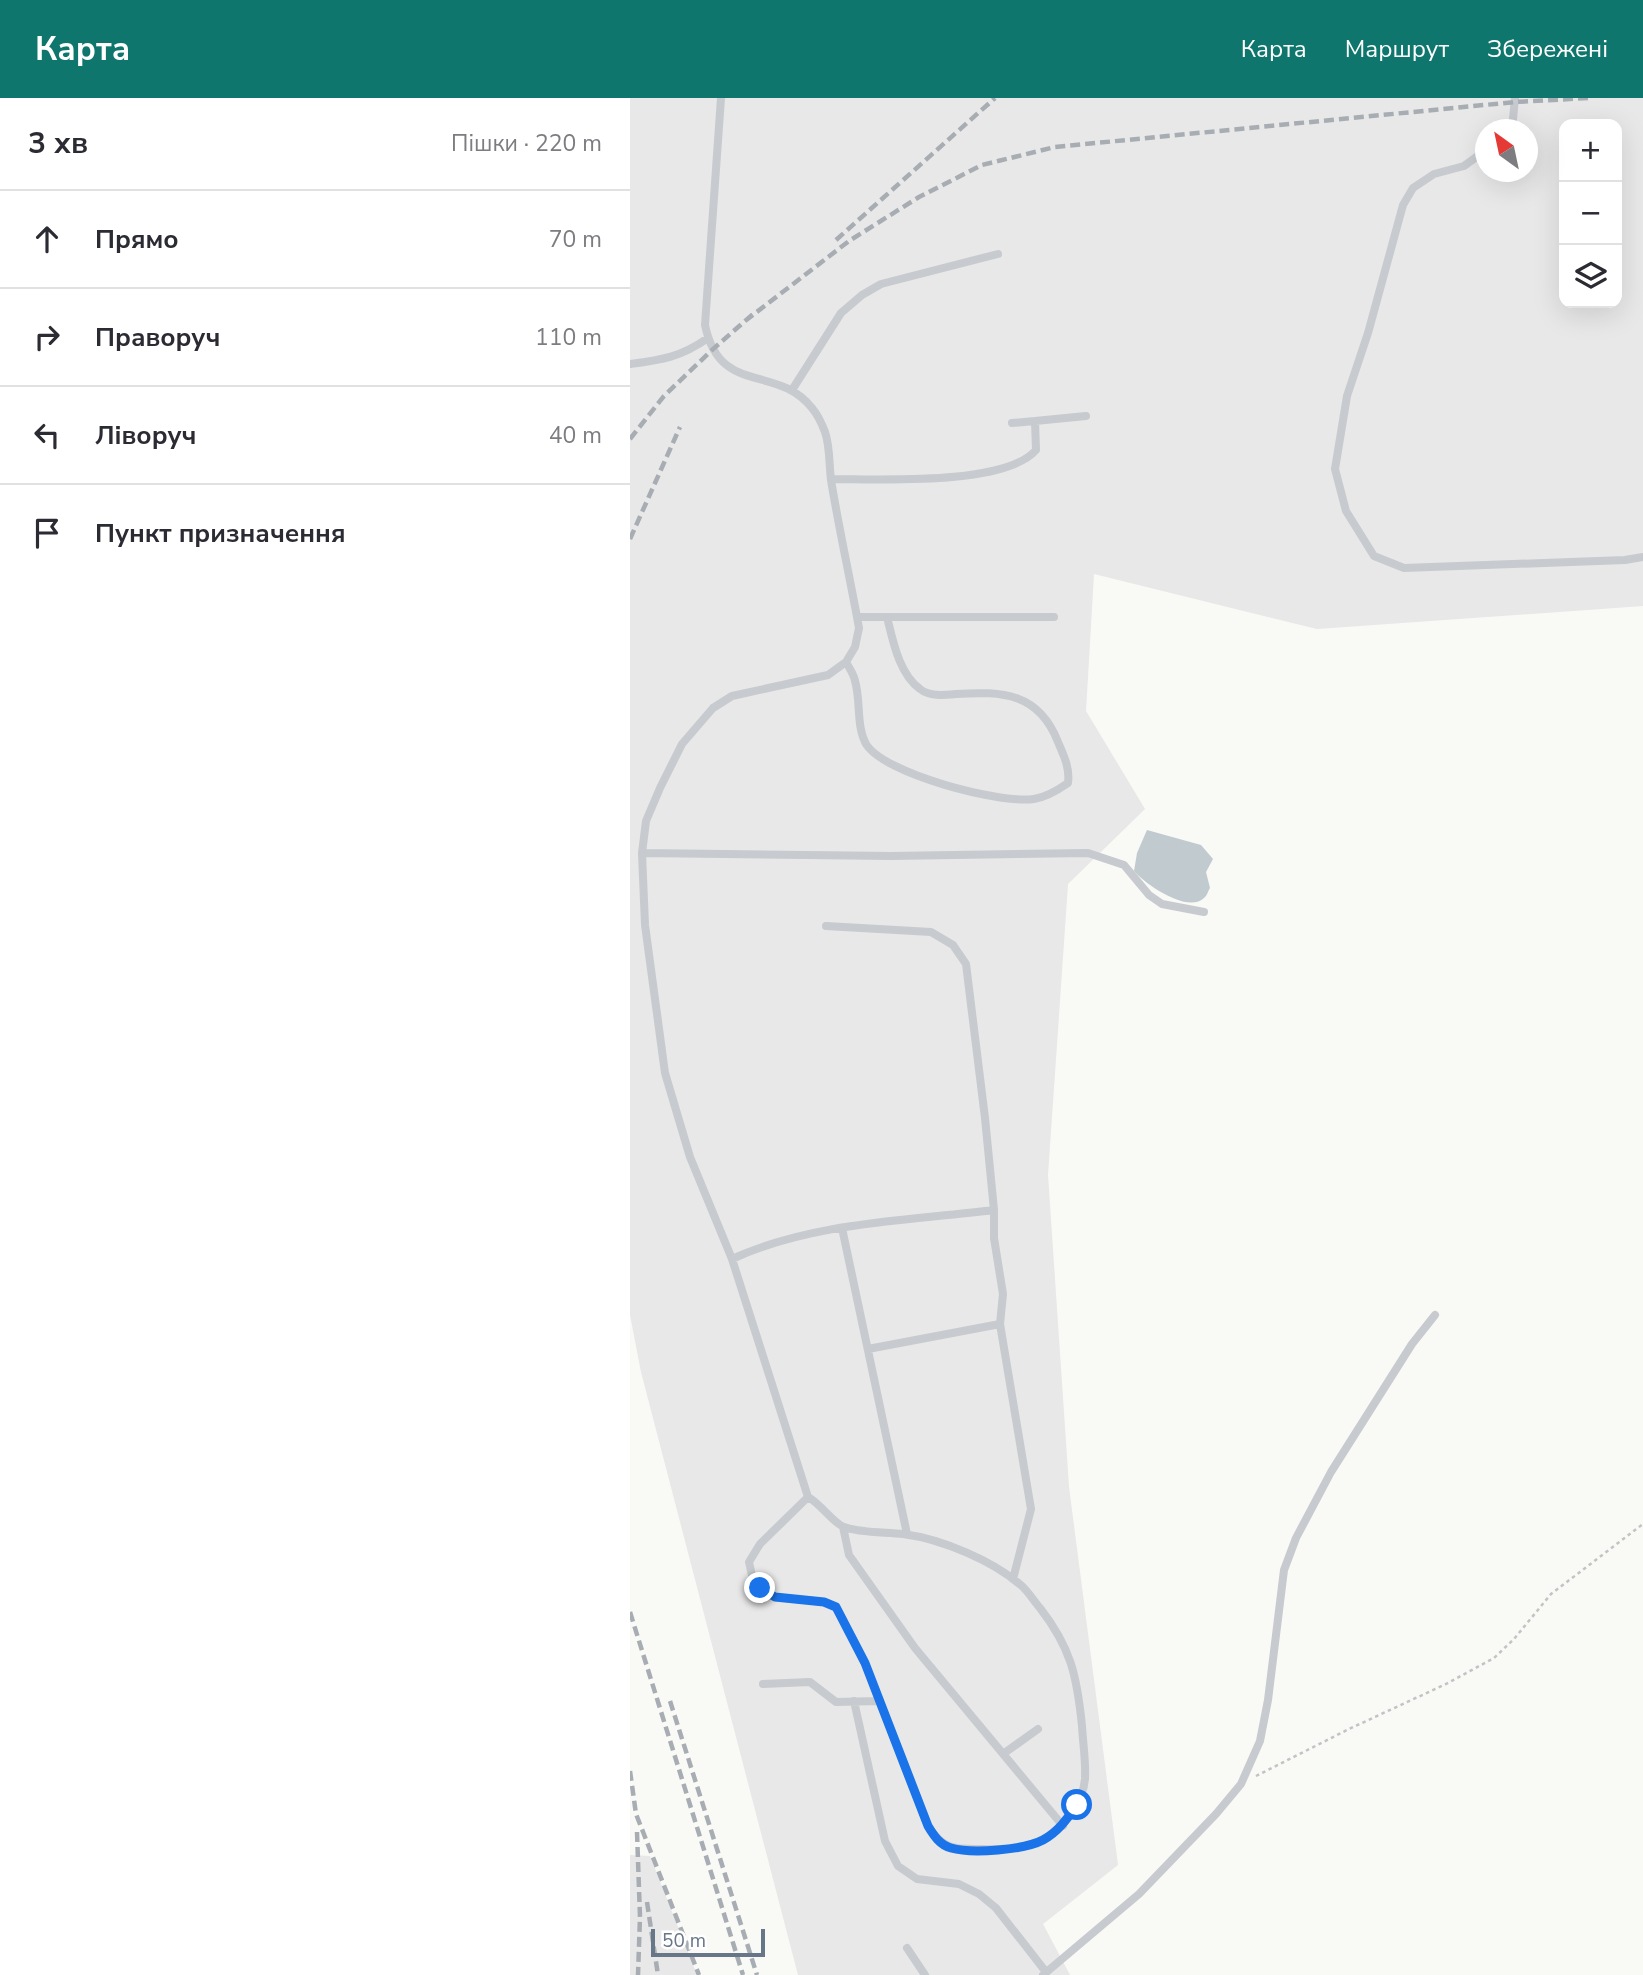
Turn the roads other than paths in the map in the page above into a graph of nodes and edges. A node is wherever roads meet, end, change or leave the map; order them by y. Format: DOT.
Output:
graph roads {
  1 [pos="721,98"];
  2 [pos="1515,98"];
  3 [pos="1513,119"];
  4 [pos="1475,158"];
  5 [pos="999,254"];
  6 [pos="708,338"];
  7 [pos="630,364"];
  8 [pos="792,390"];
  9 [pos="1086,416"];
  10 [pos="1035,421"];
  11 [pos="1012,423"];
  12 [pos="831,479"];
  13 [pos="1643,557"];
  14 [pos="857,617"];
  15 [pos="887,617"];
  16 [pos="1054,617"];
  17 [pos="846,662"];
  18 [pos="642,853"];
  19 [pos="1204,912"];
  20 [pos="826,926"];
  21 [pos="994,1210"];
  22 [pos="842,1228"];
  23 [pos="732,1259"];
  24 [pos="1435,1315"];
  25 [pos="1000,1324"];
  26 [pos="868,1349"];
  27 [pos="808,1497"];
  28 [pos="843,1527"];
  29 [pos="907,1535"];
  30 [pos="1013,1579"];
  31 [pos="763,1684"];
  32 [pos="854,1701"];
  33 [pos="880,1701"];
  34 [pos="1038,1729"];
  35 [pos="1003,1754"];
  36 [pos="1063,1826"];
  37 [pos="907,1948"];
  38 [pos="1045,1973"];
  39 [pos="925,1975"];
  1 -- 6 [label="lane"];
  2 -- 3 [label="lane"];
  4 -- 13 [label="lane"];
  5 -- 8 [label="lane"];
  6 -- 7 [label="lane"];
  6 -- 8 [label="lane"];
  8 -- 12 [label="lane"];
  9 -- 10 [label="lane"];
  10 -- 11 [label="lane"];
  10 -- 12 [label="lane"];
  12 -- 14 [label="lane"];
  14 -- 15 [label="lane"];
  14 -- 17 [label="lane"];
  15 -- 16 [label="lane"];
  15 -- 17 [label="lane"];
  17 -- 18 [label="lane"];
  18 -- 19 [label="lane"];
  18 -- 23 [label="lane"];
  20 -- 21 [label="lane"];
  21 -- 22 [label="lane"];
  21 -- 25 [label="lane"];
  22 -- 23 [label="lane"];
  22 -- 26 [label="lane"];
  23 -- 27 [label="lane"];
  24 -- 38 [label="lane"];
  25 -- 26 [label="lane"];
  25 -- 30 [label="lane"];
  26 -- 29 [label="lane"];
  27 -- 28 [label="lane"];
  27 -- 33 [label="lane"];
  28 -- 29 [label="lane"];
  28 -- 35 [label="lane"];
  29 -- 30 [label="lane"];
  30 -- 36 [label="lane"];
  31 -- 32 [label="lane"];
  32 -- 33 [label="lane"];
  32 -- 38 [label="lane"];
  33 -- 36 [label="lane"];
  34 -- 35 [label="lane"];
  35 -- 36 [label="lane"];
  37 -- 39 [label="lane"];
}
